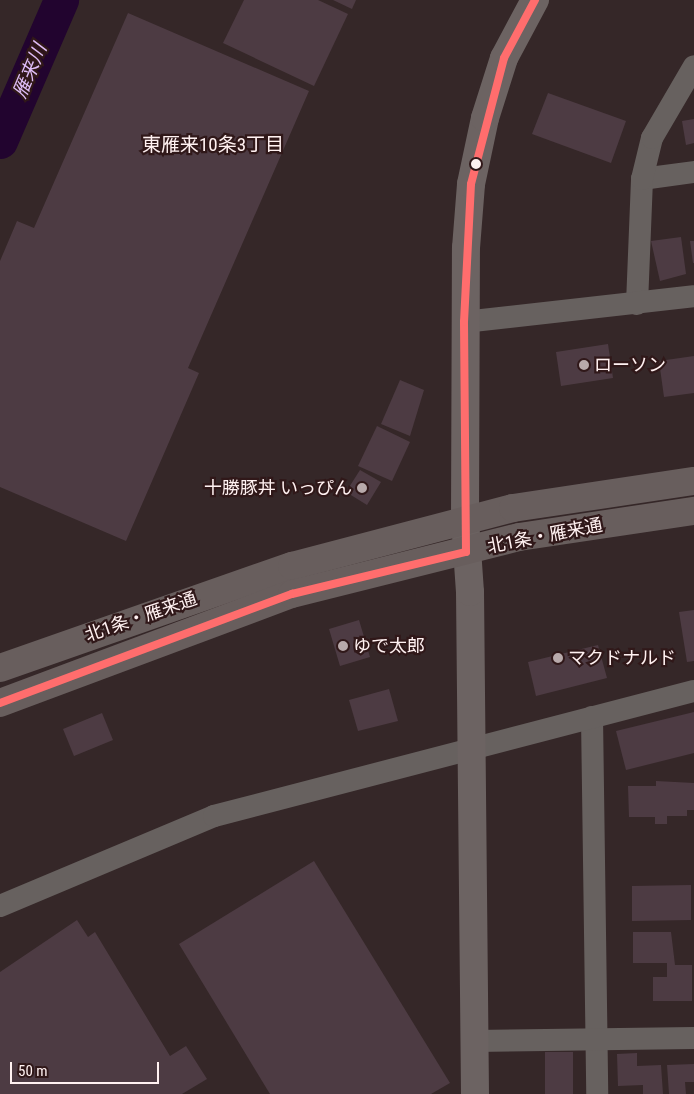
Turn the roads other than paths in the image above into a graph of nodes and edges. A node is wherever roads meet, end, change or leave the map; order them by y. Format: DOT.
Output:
graph roads {
  1 [pos="535,0"];
  2 [pos="694,66"];
  3 [pos="694,172"];
  4 [pos="642,179"];
  5 [pos="694,296"];
  6 [pos="637,304"];
  7 [pos="464,322"];
  8 [pos="694,481"];
  9 [pos="694,512"];
  10 [pos="465,521"];
  11 [pos="466,552"];
  12 [pos="0,668"];
  13 [pos="694,691"];
  14 [pos="0,702"];
  15 [pos="592,717"];
  16 [pos="470,748"];
  17 [pos="0,906"];
  18 [pos="694,1038"];
  19 [pos="596,1039"];
  20 [pos="474,1041"];
  21 [pos="475,1094"];
  22 [pos="597,1094"];
  1 -- 7 [label="street"];
  2 -- 4 [label="street"];
  3 -- 4 [label="street"];
  4 -- 6 [label="street"];
  5 -- 6 [label="street"];
  6 -- 7 [label="street"];
  7 -- 10 [label="street"];
  8 -- 10 [label="highway, 北1条・雁来通"];
  9 -- 11 [label="highway, 北1条・雁来通"];
  10 -- 11 [label="street"];
  10 -- 12 [label="highway, 北1条・雁来通"];
  11 -- 14 [label="highway, 北1条・雁来通"];
  11 -- 16 [label="street"];
  13 -- 15 [label="street"];
  15 -- 16 [label="street"];
  15 -- 19 [label="street"];
  16 -- 17 [label="street"];
  16 -- 20 [label="street"];
  18 -- 19 [label="street"];
  19 -- 20 [label="street"];
  19 -- 22 [label="street"];
  20 -- 21 [label="street"];
}
